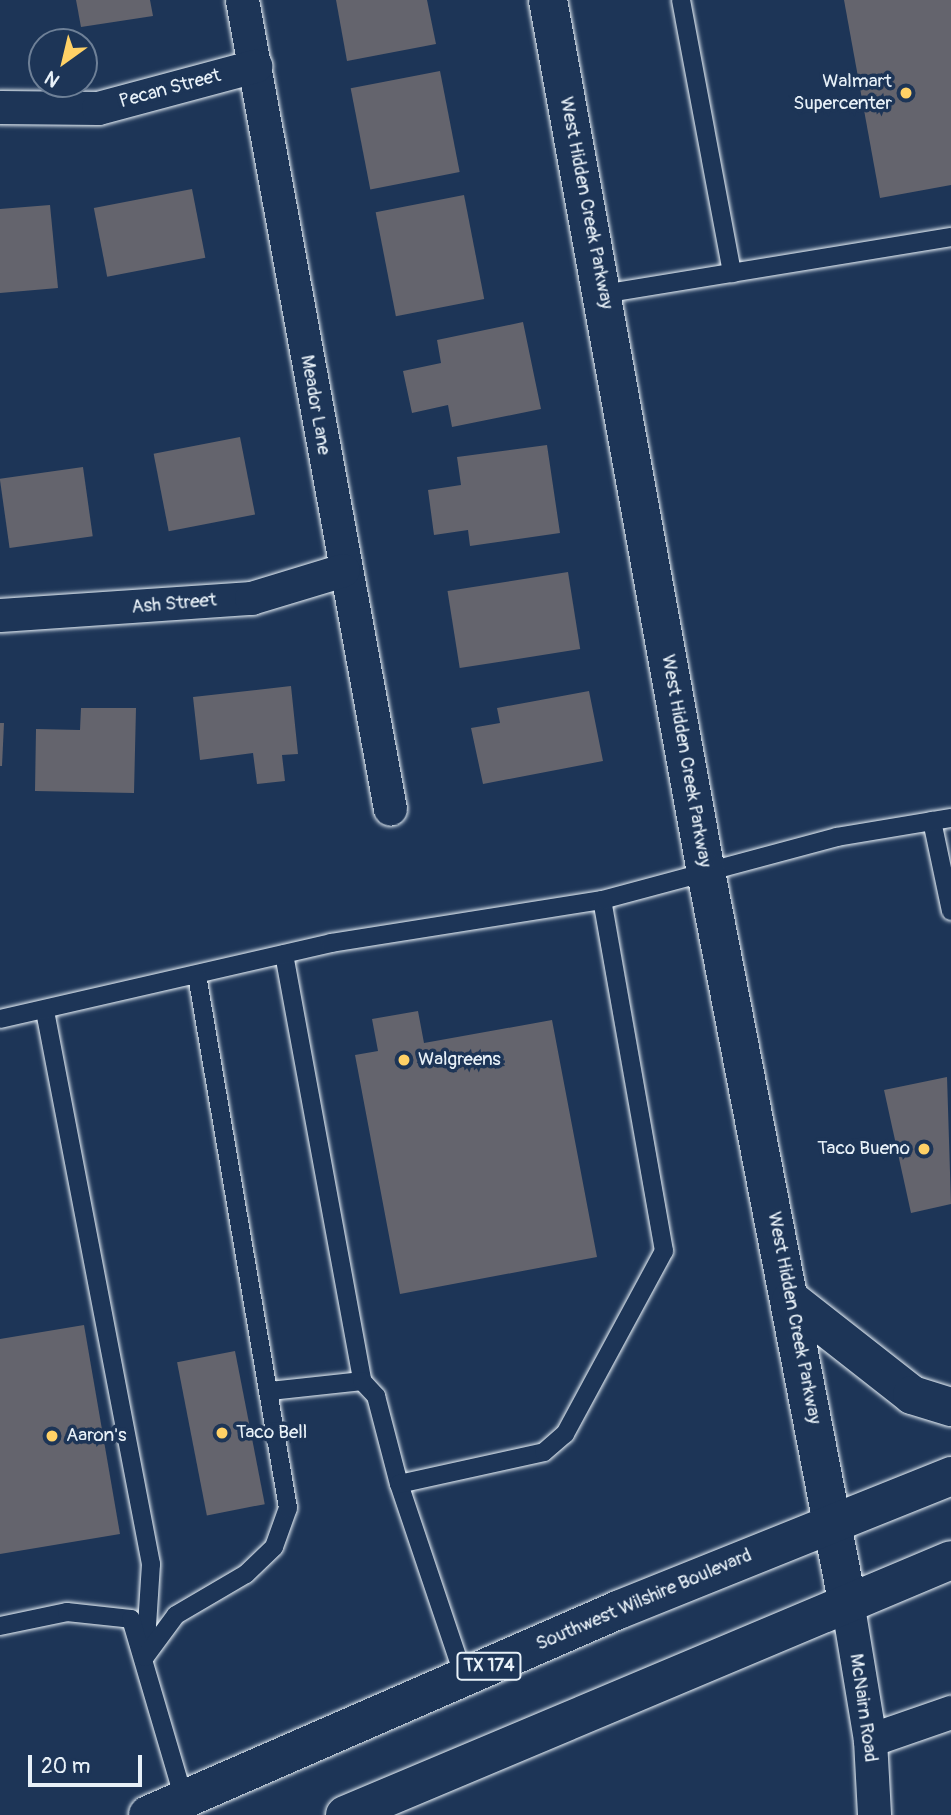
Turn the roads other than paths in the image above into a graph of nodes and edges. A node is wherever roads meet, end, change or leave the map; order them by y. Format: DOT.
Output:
graph roads {
  1 [pos="242,0"];
  2 [pos="548,0"];
  3 [pos="681,0"];
  4 [pos="255,66"];
  5 [pos="0,107"];
  6 [pos="951,237"];
  7 [pos="732,273"];
  8 [pos="603,294"];
  9 [pos="343,570"];
  10 [pos="0,615"];
  11 [pos="390,810"];
  12 [pos="951,818"];
  13 [pos="932,821"];
  14 [pos="706,872"];
  15 [pos="602,900"];
  16 [pos="951,911"];
  17 [pos="284,954"];
  18 [pos="197,975"];
  19 [pos="45,1011"];
  20 [pos="0,1019"];
  21 [pos="791,1300"];
  22 [pos="362,1381"];
  23 [pos="270,1391"];
  24 [pos="951,1407"];
  25 [pos="951,1476"];
  26 [pos="399,1484"];
  27 [pos="832,1521"];
  28 [pos="951,1560"];
  29 [pos="848,1601"];
  30 [pos="0,1626"];
  31 [pos="145,1657"];
  32 [pos="464,1677"];
  33 [pos="951,1712"];
  34 [pos="870,1740"];
  35 [pos="184,1799"];
  36 [pos="148,1815"];
  37 [pos="345,1815"];
  38 [pos="873,1815"];
  1 -- 4 [label="street, Meador Lane"];
  2 -- 8 [label="main road, West Hidden Creek Parkway"];
  3 -- 7 [label="lane"];
  4 -- 5 [label="street, Pecan Street"];
  4 -- 9 [label="street, Meador Lane"];
  6 -- 7 [label="lane"];
  7 -- 8 [label="lane"];
  8 -- 14 [label="main road, West Hidden Creek Parkway"];
  9 -- 10 [label="street, Ash Street"];
  9 -- 11 [label="street, Meador Lane"];
  12 -- 13 [label="lane"];
  13 -- 14 [label="lane"];
  13 -- 16 [label="lane"];
  14 -- 15 [label="lane"];
  14 -- 21 [label="main road, West Hidden Creek Parkway"];
  15 -- 17 [label="lane"];
  15 -- 26 [label="lane"];
  17 -- 18 [label="lane"];
  17 -- 22 [label="lane"];
  18 -- 19 [label="lane"];
  18 -- 23 [label="lane"];
  19 -- 20 [label="lane"];
  19 -- 31 [label="lane"];
  21 -- 24 [label="main road"];
  21 -- 27 [label="main road, West Hidden Creek Parkway"];
  22 -- 23 [label="lane"];
  22 -- 26 [label="lane"];
  23 -- 31 [label="lane"];
  25 -- 27 [label="main road, Southwest Wilshire Boulevard / TX 174"];
  26 -- 32 [label="lane"];
  27 -- 29 [label="main road, West Hidden Creek Parkway"];
  27 -- 32 [label="main road, Southwest Wilshire Boulevard / TX 174"];
  28 -- 29 [label="main road"];
  29 -- 34 [label="street, McNairn Road"];
  29 -- 37 [label="main road"];
  30 -- 31 [label="lane"];
  31 -- 35 [label="lane"];
  32 -- 35 [label="main road, Southwest Wilshire Boulevard / TX 174"];
  33 -- 34 [label="street"];
  34 -- 38 [label="street, McNairn Road"];
  35 -- 36 [label="main road, Southwest Wilshire Boulevard / TX 174"];
}
